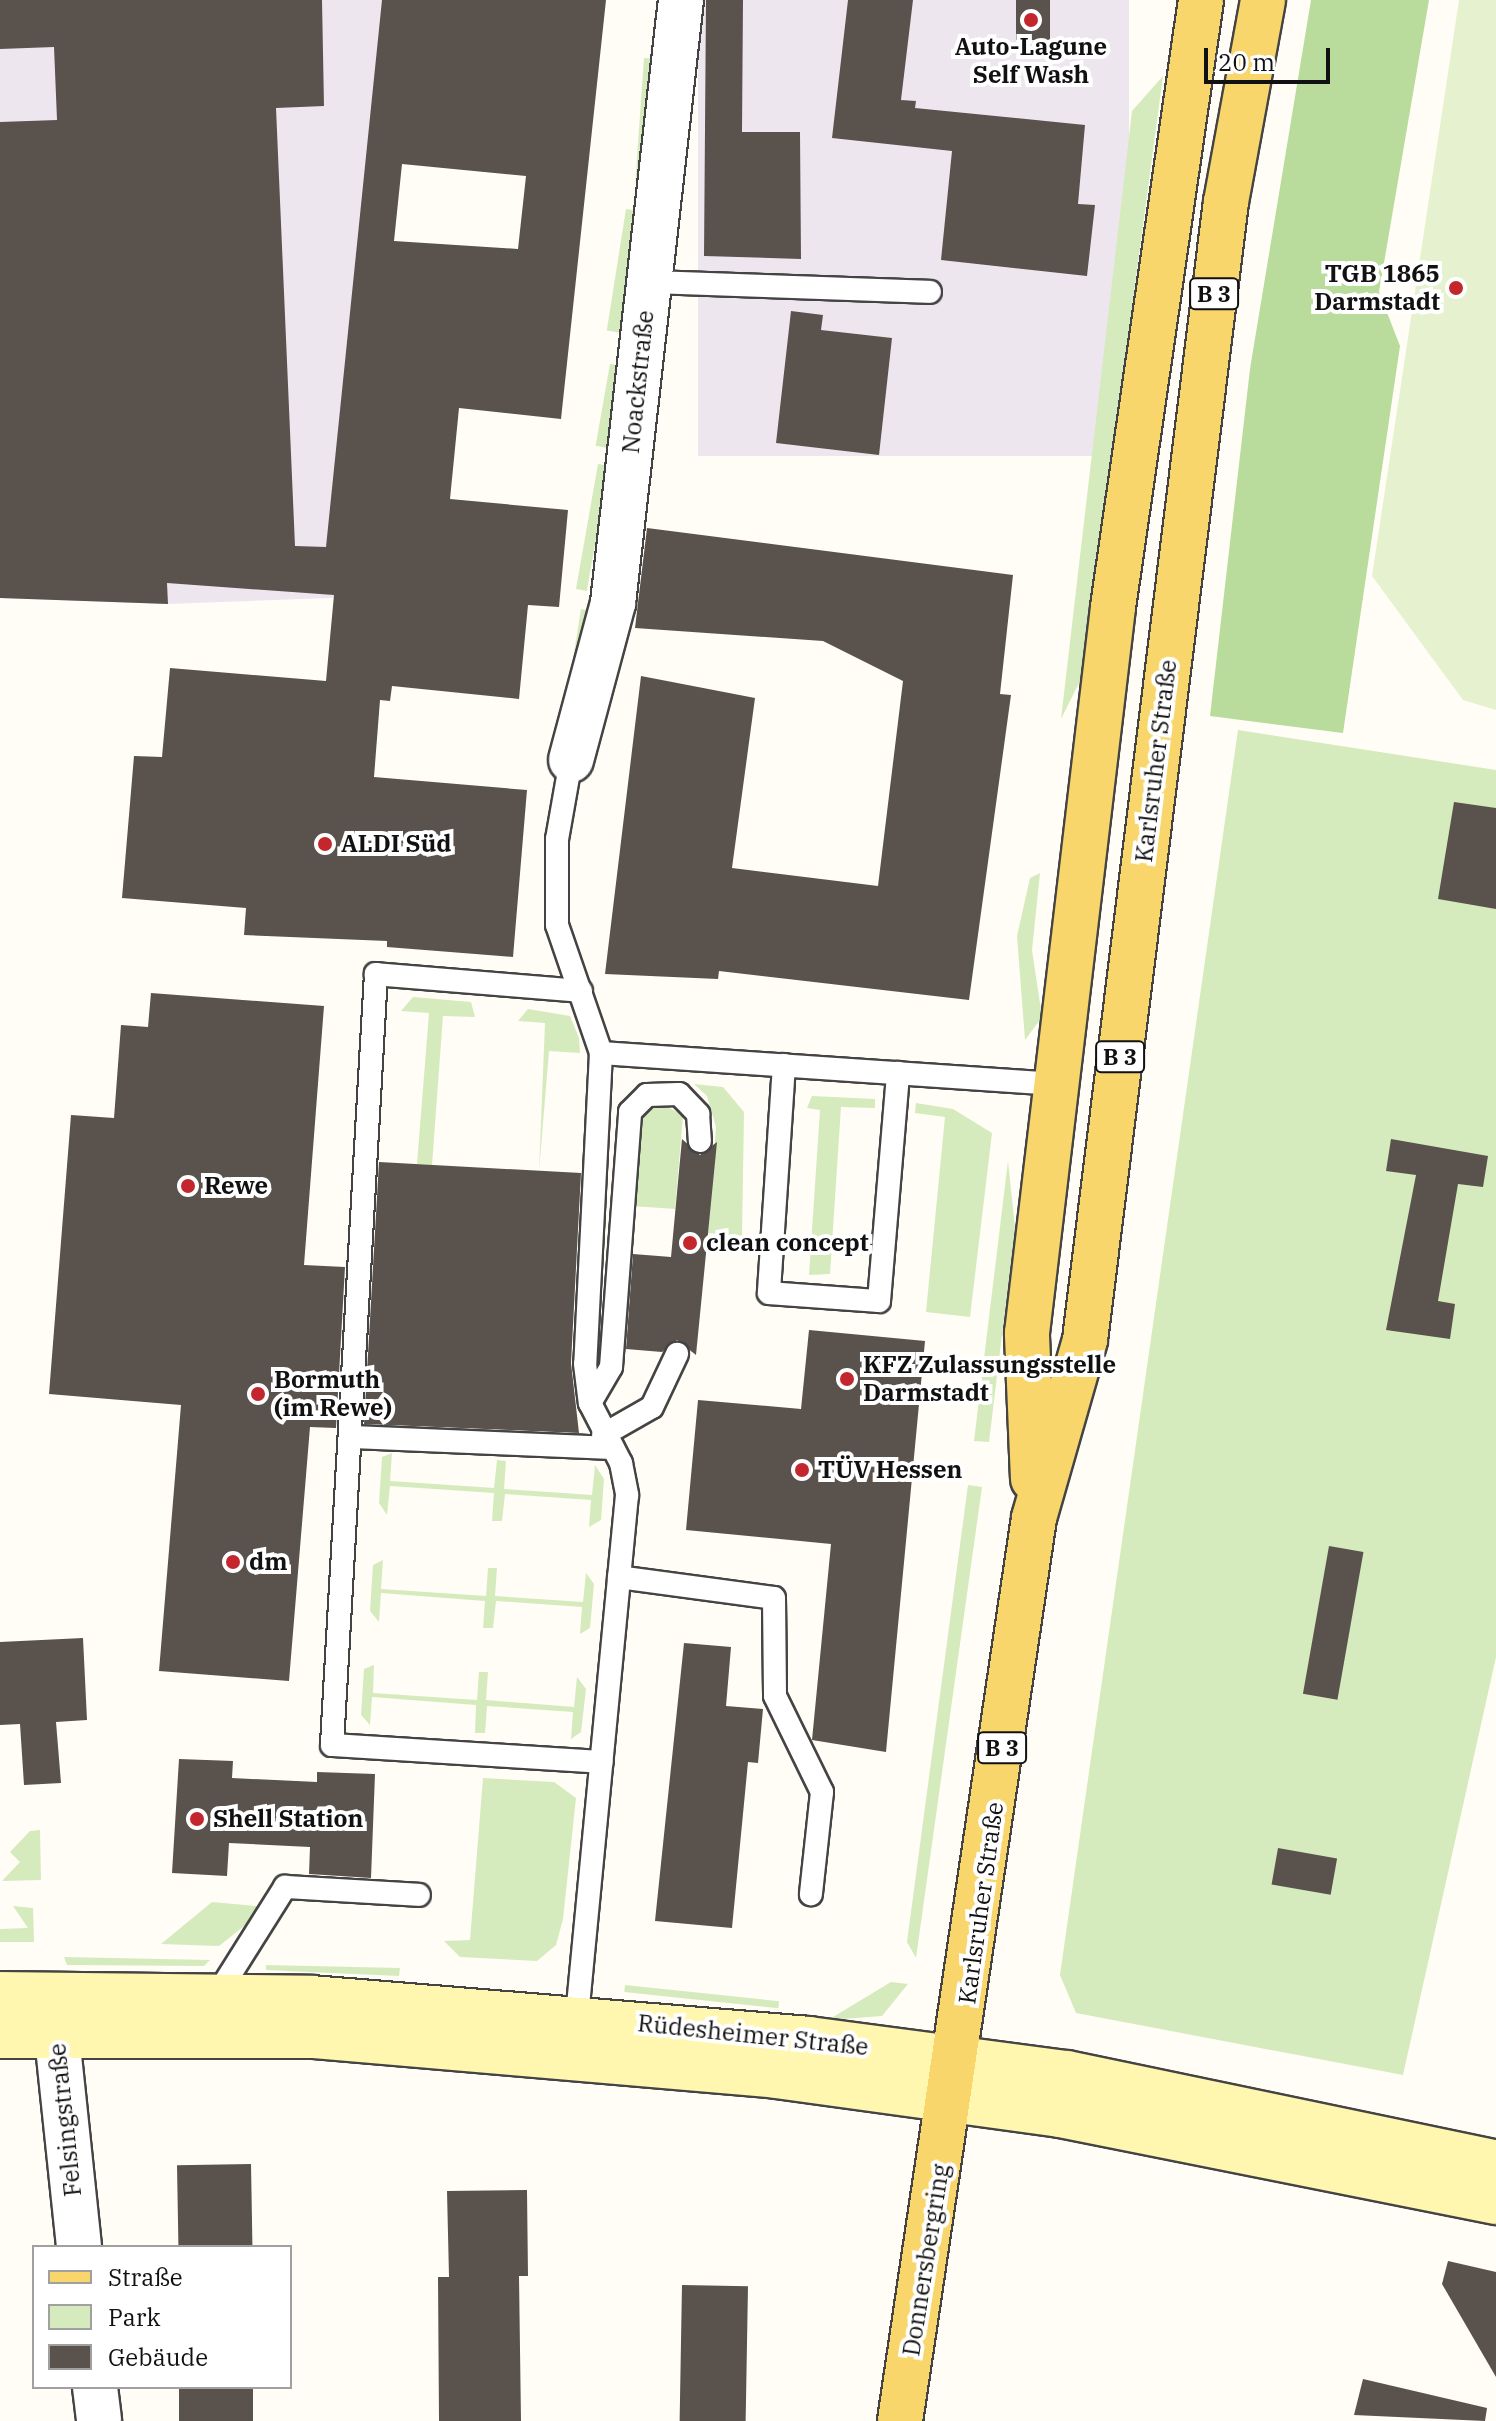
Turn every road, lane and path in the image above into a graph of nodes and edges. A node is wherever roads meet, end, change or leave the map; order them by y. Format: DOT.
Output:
graph roads {
  1 [pos="681,0"];
  2 [pos="1201,0"];
  3 [pos="1263,0"];
  4 [pos="649,282"];
  5 [pos="930,292"];
  6 [pos="571,760"];
  7 [pos="581,991"];
  8 [pos="601,1053"];
  9 [pos="784,1065"];
  10 [pos="898,1073"];
  11 [pos="1056,1084"];
  12 [pos="700,1141"];
  13 [pos="677,1354"];
  14 [pos="590,1403"];
  15 [pos="352,1437"];
  16 [pos="608,1442"];
  17 [pos="1034,1518"];
  18 [pos="619,1577"];
  19 [pos="601,1762"];
  20 [pos="811,1894"];
  21 [pos="419,1895"];
  22 [pos="0,1994"];
  23 [pos="217,1995"];
  24 [pos="54,2013"];
  25 [pos="577,2016"];
  26 [pos="0,2036"];
  27 [pos="955,2078"];
  28 [pos="1496,2163"];
  29 [pos="1496,2202"];
  30 [pos="79,2245"];
  31 [pos="95,2389"];
  32 [pos="99,2421"];
  33 [pos="900,2421"];
  1 -- 4 [label="street, Noackstraße"];
  2 -- 11 [label="main road, Karlsruher Straße / B 3"];
  3 -- 17 [label="main road, Karlsruher Straße / B 3"];
  4 -- 5 [label="lane"];
  4 -- 6 [label="street, Noackstraße"];
  6 -- 7 [label="lane"];
  7 -- 8 [label="lane"];
  7 -- 15 [label="lane"];
  8 -- 9 [label="lane"];
  8 -- 14 [label="lane"];
  9 -- 10 [label="lane"];
  9 -- 10 [label="lane"];
  10 -- 11 [label="lane"];
  11 -- 17 [label="main road, Karlsruher Straße / B 3"];
  12 -- 14 [label="lane"];
  13 -- 16 [label="lane"];
  14 -- 16 [label="lane"];
  15 -- 16 [label="lane"];
  15 -- 19 [label="lane"];
  16 -- 18 [label="lane"];
  17 -- 27 [label="main road, Karlsruher Straße / B 3"];
  18 -- 19 [label="lane"];
  18 -- 20 [label="lane"];
  19 -- 25 [label="lane"];
  21 -- 23 [label="lane"];
  22 -- 24 [label="main road, Rüdesheimer Straße"];
  23 -- 24 [label="main road, Rüdesheimer Straße"];
  23 -- 25 [label="main road, Rüdesheimer Straße"];
  24 -- 26 [label="main road, Rüdesheimer Straße"];
  24 -- 27 [label="main road, Rüdesheimer Straße"];
  24 -- 30 [label="street, Felsingstraße"];
  25 -- 27 [label="main road, Rüdesheimer Straße"];
  27 -- 28 [label="main road, Rüdesheimer Straße"];
  27 -- 29 [label="main road, Rüdesheimer Straße"];
  27 -- 33 [label="main road, Donnersbergring"];
  31 -- 32 [label="street"];
}
